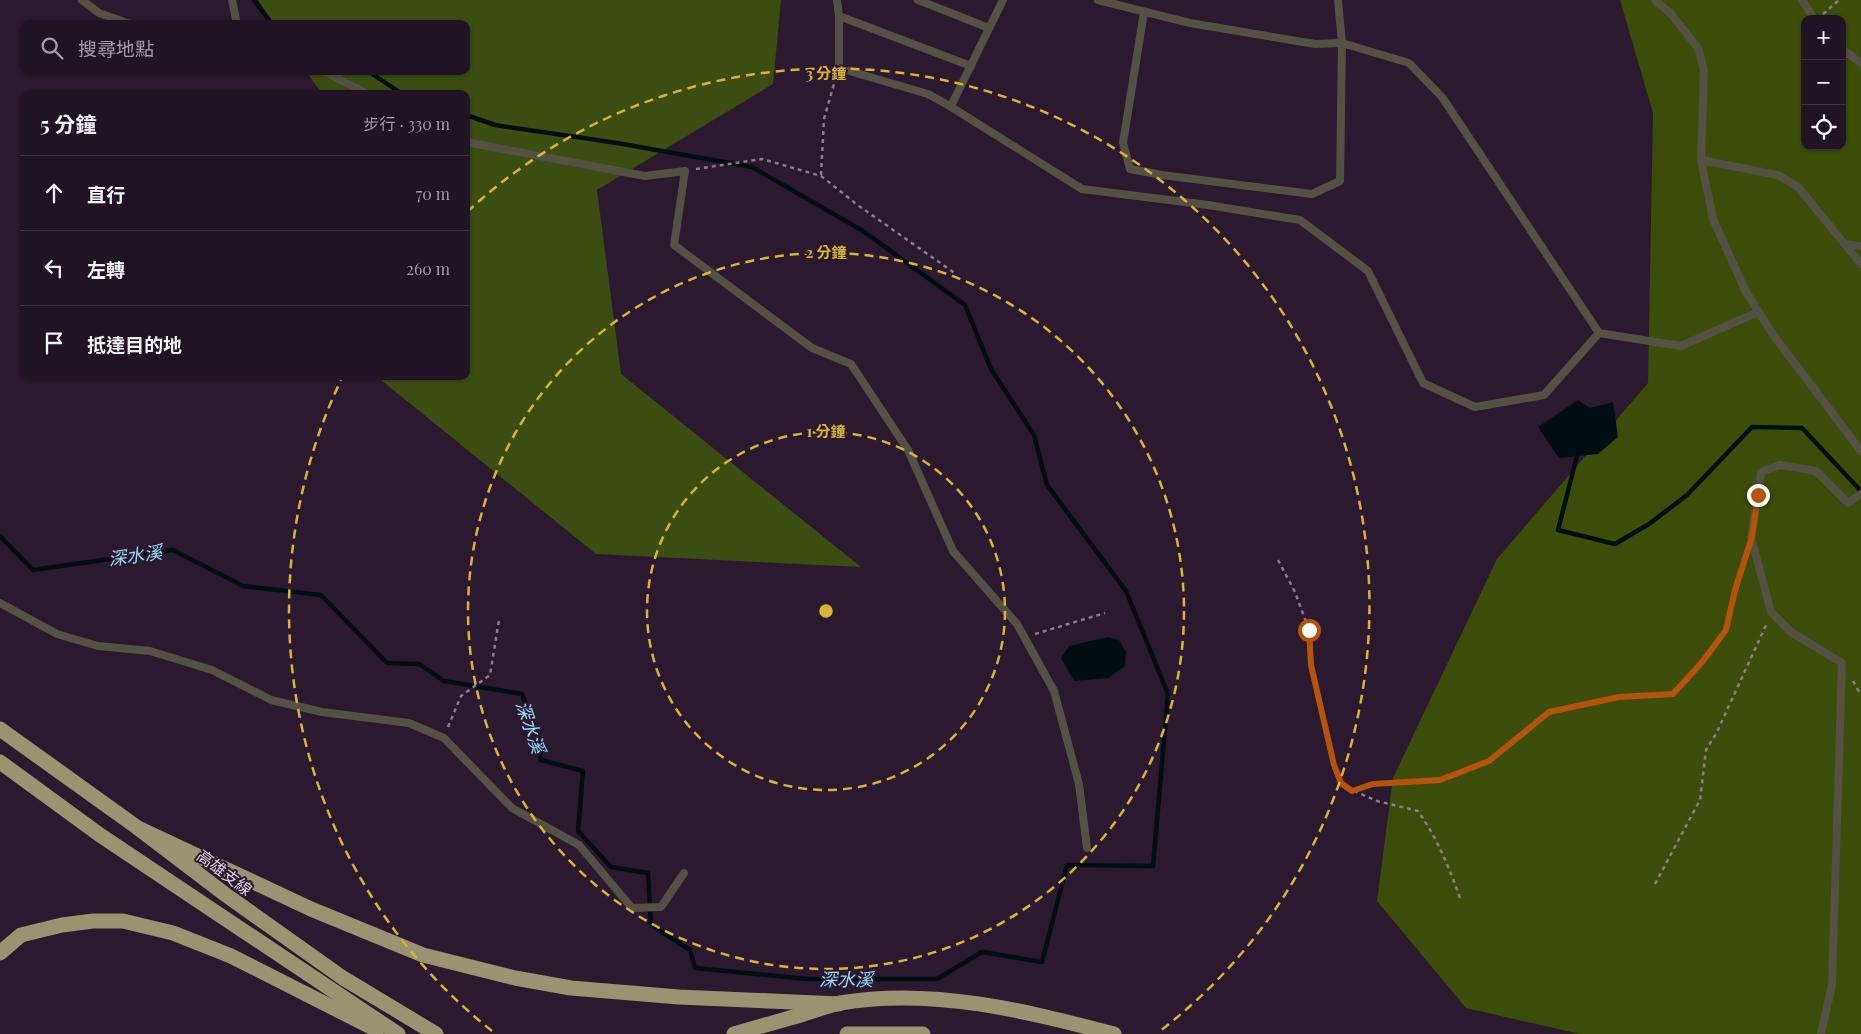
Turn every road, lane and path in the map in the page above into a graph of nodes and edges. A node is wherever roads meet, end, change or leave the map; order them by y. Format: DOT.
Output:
graph roads {
  1 [pos="82,0"];
  2 [pos="232,0"];
  3 [pos="837,0"];
  4 [pos="918,0"];
  5 [pos="1003,0"];
  6 [pos="1098,0"];
  7 [pos="1338,0"];
  8 [pos="1655,0"];
  9 [pos="1802,0"];
  10 [pos="1839,0"];
  11 [pos="1144,12"];
  12 [pos="1812,15"];
  13 [pos="1820,15"];
  14 [pos="839,16"];
  15 [pos="119,20"];
  16 [pos="236,20"];
  17 [pos="989,28"];
  18 [pos="1342,43"];
  19 [pos="1846,52"];
  20 [pos="1861,63"];
  21 [pos="970,66"];
  22 [pos="839,68"];
  23 [pos="331,75"];
  24 [pos="360,90"];
  25 [pos="950,106"];
  26 [pos="470,143"];
  27 [pos="1701,160"];
  28 [pos="685,171"];
  29 [pos="820,176"];
  30 [pos="1844,244"];
  31 [pos="1861,246"];
  32 [pos="1861,264"];
  33 [pos="956,274"];
  34 [pos="1758,312"];
  35 [pos="1599,333"];
  36 [pos="1861,451"];
  37 [pos="1861,494"];
  38 [pos="1752,537"];
  39 [pos="1278,560"];
  40 [pos="0,603"];
  41 [pos="1771,612"];
  42 [pos="1105,613"];
  43 [pos="499,620"];
  44 [pos="1024,636"];
  45 [pos="0,729"];
  46 [pos="444,738"];
  47 [pos="0,762"];
  48 [pos="1352,791"];
  49 [pos="138,828"];
  50 [pos="1087,848"];
  51 [pos="684,873"];
  52 [pos="1655,884"];
  53 [pos="1460,898"];
  54 [pos="0,953"];
  55 [pos="839,1004"];
  56 [pos="385,1034"];
  57 [pos="398,1034"];
  58 [pos="436,1034"];
  59 [pos="734,1034"];
  60 [pos="847,1034"];
  61 [pos="922,1034"];
  62 [pos="1114,1034"];
  63 [pos="1821,1034"];
  1 -- 15 [label="lane"];
  2 -- 16 [label="lane"];
  3 -- 14 [label="lane"];
  4 -- 17 [label="lane"];
  5 -- 17 [label="lane"];
  6 -- 11 [label="lane"];
  7 -- 18 [label="lane"];
  8 -- 27 [label="lane"];
  9 -- 12 [label="lane"];
  10 -- 13 [label="path"];
  11 -- 18 [label="lane"];
  11 -- 18 [label="lane"];
  14 -- 21 [label="lane"];
  14 -- 22 [label="lane"];
  17 -- 21 [label="lane"];
  18 -- 35 [label="lane"];
  19 -- 20 [label="lane"];
  21 -- 25 [label="lane"];
  22 -- 25 [label="lane"];
  22 -- 29 [label="path"];
  23 -- 24 [label="lane"];
  25 -- 35 [label="lane"];
  26 -- 28 [label="lane"];
  27 -- 30 [label="lane"];
  27 -- 34 [label="lane"];
  28 -- 29 [label="path"];
  28 -- 44 [label="lane"];
  29 -- 33 [label="path"];
  30 -- 31 [label="lane"];
  30 -- 32 [label="lane"];
  34 -- 35 [label="lane"];
  34 -- 36 [label="lane"];
  37 -- 38 [label="lane"];
  38 -- 41 [label="lane"];
  38 -- 48 [label="path"];
  39 -- 48 [label="path"];
  40 -- 46 [label="lane"];
  41 -- 52 [label="path"];
  41 -- 63 [label="lane"];
  42 -- 44 [label="path"];
  43 -- 46 [label="path"];
  44 -- 50 [label="lane"];
  45 -- 49 [label="highway, 高雄支線"];
  46 -- 51 [label="lane"];
  47 -- 57 [label="highway"];
  48 -- 53 [label="path"];
  49 -- 55 [label="highway"];
  49 -- 58 [label="highway, 高雄支線"];
  54 -- 56 [label="highway"];
  55 -- 59 [label="highway"];
  55 -- 62 [label="highway"];
  60 -- 61 [label="highway"];
}
